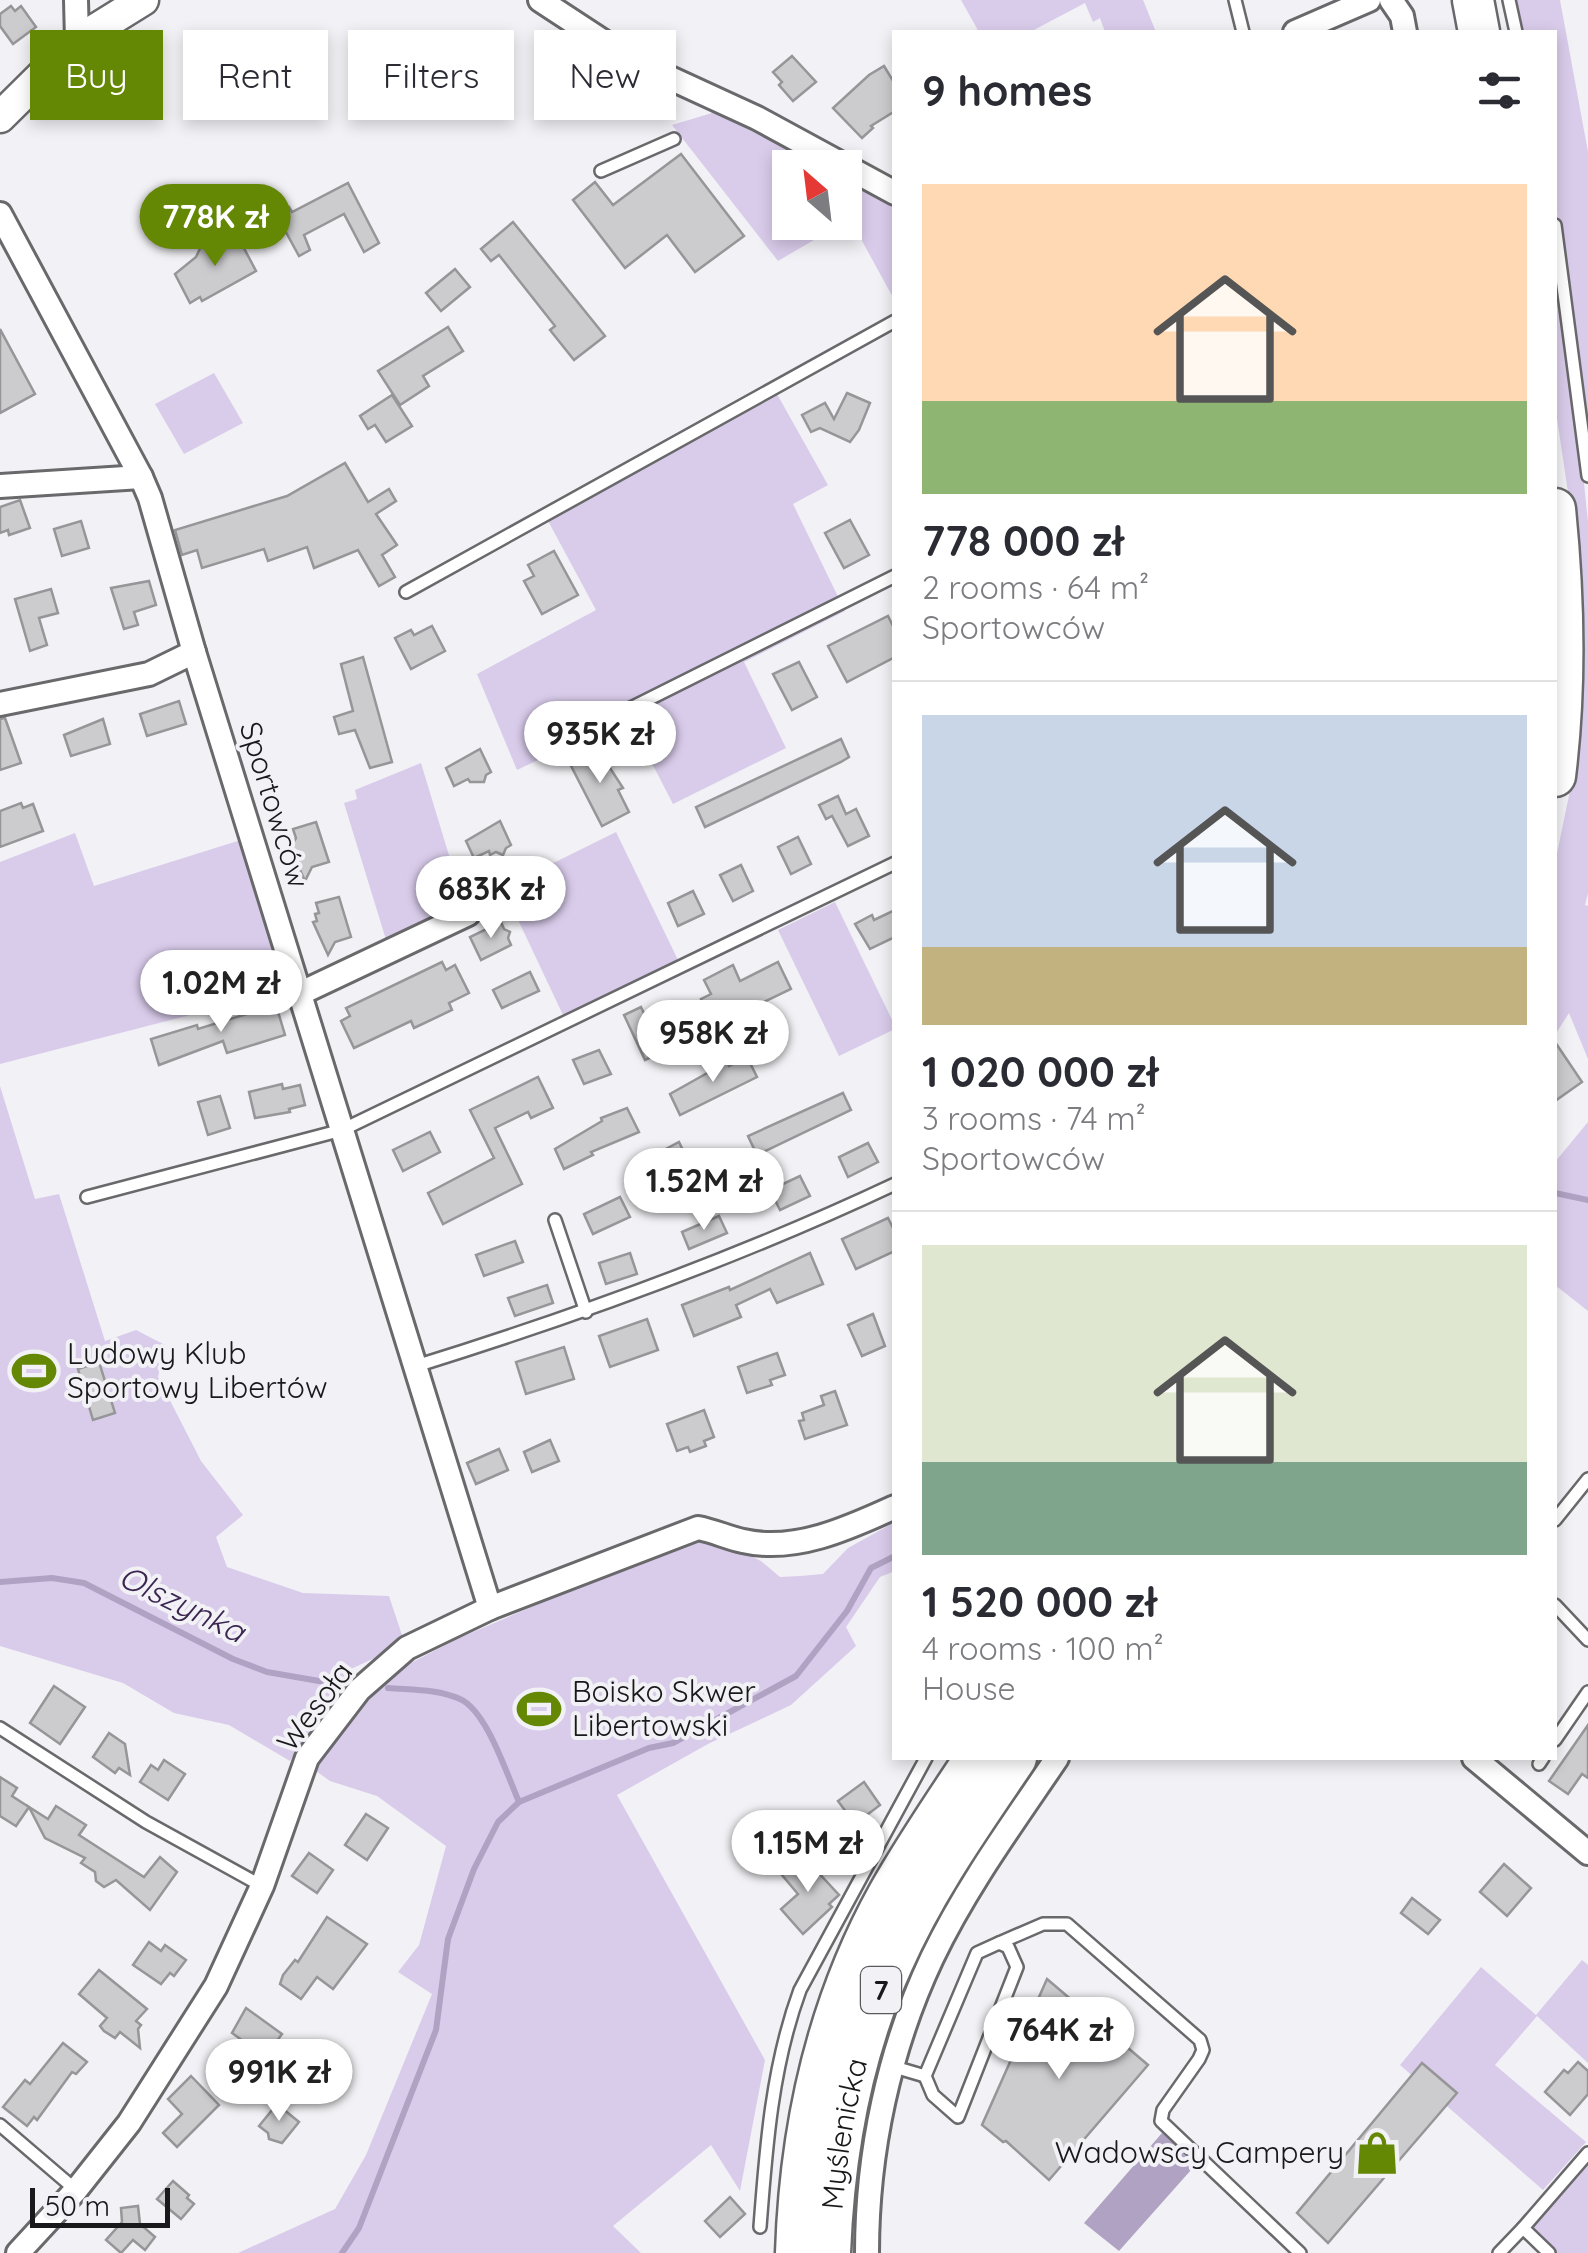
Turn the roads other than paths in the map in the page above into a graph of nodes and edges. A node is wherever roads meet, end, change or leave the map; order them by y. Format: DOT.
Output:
graph roads {
  1 [pos="76,0"];
  2 [pos="144,0"];
  3 [pos="540,0"];
  4 [pos="1235,0"];
  5 [pos="1369,0"];
  6 [pos="1391,0"];
  7 [pos="1473,0"];
  8 [pos="1509,0"];
  9 [pos="77,30"];
  10 [pos="95,30"];
  11 [pos="1242,30"];
  12 [pos="1300,30"];
  13 [pos="1404,30"];
  14 [pos="1479,30"];
  15 [pos="1516,30"];
  16 [pos="30,87"];
  17 [pos="0,117"];
  18 [pos="674,140"];
  19 [pos="601,171"];
  20 [pos="892,191"];
  21 [pos="0,214"];
  22 [pos="1557,240"];
  23 [pos="892,323"];
  24 [pos="1588,476"];
  25 [pos="140,477"];
  26 [pos="0,486"];
  27 [pos="1557,536"];
  28 [pos="892,578"];
  29 [pos="406,592"];
  30 [pos="194,652"];
  31 [pos="0,704"];
  32 [pos="621,713"];
  33 [pos="1562,753"];
  34 [pos="892,864"];
  35 [pos="472,902"];
  36 [pos="300,993"];
  37 [pos="342,1130"];
  38 [pos="892,1185"];
  39 [pos="87,1197"];
  40 [pos="555,1220"];
  41 [pos="586,1312"];
  42 [pos="416,1366"];
  43 [pos="1588,1479"];
  44 [pos="892,1508"];
  45 [pos="1557,1518"];
  46 [pos="1557,1607"];
  47 [pos="490,1608"];
  48 [pos="1588,1640"];
  49 [pos="1588,1692"];
  50 [pos="0,1728"];
  51 [pos="1557,1737"];
  52 [pos="925,1760"];
  53 [pos="975,1760"];
  54 [pos="1015,1760"];
  55 [pos="1056,1760"];
  56 [pos="1476,1760"];
  57 [pos="1588,1854"];
  58 [pos="262,1886"];
  59 [pos="999,1943"];
  60 [pos="891,2066"];
  61 [pos="925,2076"];
  62 [pos="0,2125"];
  63 [pos="1588,2153"];
  64 [pos="76,2190"];
  65 [pos="760,2228"];
  66 [pos="1523,2228"];
  67 [pos="18,2253"];
  68 [pos="796,2253"];
  69 [pos="830,2253"];
  70 [pos="866,2253"];
  71 [pos="1300,2253"];
  72 [pos="1499,2253"];
  73 [pos="1549,2253"];
  1 -- 9 [label="street"];
  2 -- 10 [label="street"];
  3 -- 20 [label="street"];
  4 -- 11 [label="lane"];
  5 -- 12 [label="street"];
  6 -- 13 [label="street"];
  7 -- 14 [label="highway"];
  8 -- 15 [label="lane"];
  16 -- 17 [label="street"];
  18 -- 19 [label="lane"];
  21 -- 25 [label="street, Sportowców"];
  22 -- 24 [label="lane"];
  23 -- 29 [label="lane"];
  25 -- 26 [label="street"];
  25 -- 30 [label="street, Sportowców"];
  27 -- 33 [label="highway"];
  28 -- 32 [label="lane"];
  30 -- 31 [label="street"];
  30 -- 36 [label="street, Sportowców"];
  34 -- 37 [label="lane"];
  35 -- 36 [label="street"];
  36 -- 37 [label="street, Sportowców"];
  37 -- 39 [label="lane"];
  37 -- 42 [label="street, Sportowców"];
  38 -- 41 [label="lane"];
  40 -- 41 [label="lane"];
  41 -- 42 [label="lane"];
  42 -- 47 [label="street, Sportowców"];
  43 -- 45 [label="lane"];
  44 -- 47 [label="street, Wesoła"];
  46 -- 48 [label="lane"];
  47 -- 58 [label="street, Wesoła"];
  49 -- 51 [label="lane"];
  50 -- 58 [label="lane"];
  52 -- 65 [label="lane"];
  53 -- 68 [label="highway, Myślenicka / 7"];
  54 -- 69 [label="highway, Myślenicka / 7"];
  55 -- 60 [label="street"];
  56 -- 57 [label="street"];
  58 -- 64 [label="street, Wesoła"];
  59 -- 61 [label="lane"];
  59 -- 61 [label="lane"];
  59 -- 71 [label="lane"];
  60 -- 61 [label="lane"];
  60 -- 70 [label="street"];
  62 -- 64 [label="lane"];
  63 -- 66 [label="lane"];
  64 -- 67 [label="street, Wesoła"];
  66 -- 72 [label="lane"];
  66 -- 73 [label="lane"];
}
